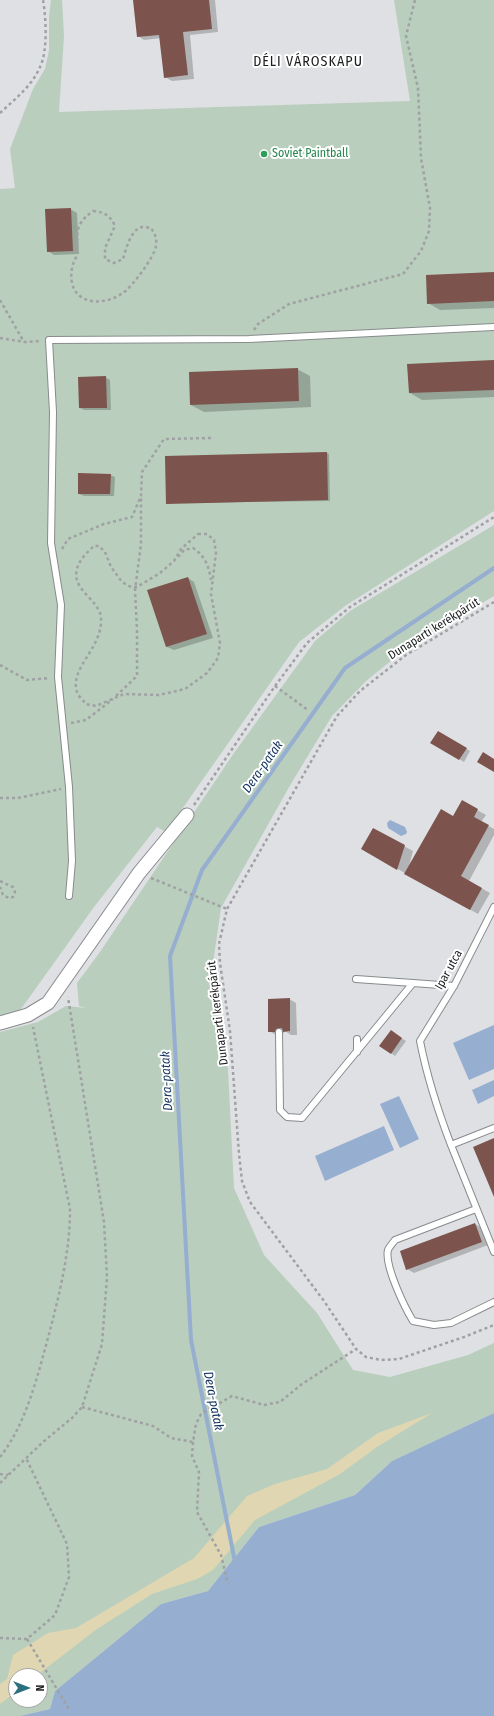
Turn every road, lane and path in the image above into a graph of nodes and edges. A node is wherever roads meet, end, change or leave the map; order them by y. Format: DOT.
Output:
graph roads {
  1 [pos="43,0"];
  2 [pos="415,0"];
  3 [pos="0,113"];
  4 [pos="0,300"];
  5 [pos="91,302"];
  6 [pos="494,327"];
  7 [pos="0,338"];
  8 [pos="249,339"];
  9 [pos="49,340"];
  10 [pos="25,342"];
  11 [pos="214,438"];
  12 [pos="141,496"];
  13 [pos="494,517"];
  14 [pos="174,561"];
  15 [pos="54,562"];
  16 [pos="212,583"];
  17 [pos="494,602"];
  18 [pos="0,665"];
  19 [pos="58,677"];
  20 [pos="275,686"];
  21 [pos="308,710"];
  22 [pos="63,725"];
  23 [pos="69,787"];
  24 [pos="0,798"];
  25 [pos="187,815"];
  26 [pos="0,881"];
  27 [pos="159,882"];
  28 [pos="0,887"];
  29 [pos="69,896"];
  30 [pos="494,908"];
  31 [pos="227,909"];
  32 [pos="356,979"];
  33 [pos="64,982"];
  34 [pos="413,984"];
  35 [pos="454,986"];
  36 [pos="28,1015"];
  37 [pos="0,1023"];
  38 [pos="279,1032"];
  39 [pos="357,1039"];
  40 [pos="357,1052"];
  41 [pos="494,1128"];
  42 [pos="451,1145"];
  43 [pos="476,1209"];
  44 [pos="494,1252"];
  45 [pos="494,1302"];
  46 [pos="494,1325"];
  47 [pos="356,1349"];
  48 [pos="82,1407"];
  49 [pos="192,1442"];
  50 [pos="0,1457"];
  51 [pos="26,1458"];
  52 [pos="0,1474"];
  53 [pos="8,1475"];
  54 [pos="0,1483"];
  55 [pos="228,1584"];
  56 [pos="0,1638"];
  57 [pos="27,1639"];
  58 [pos="70,1711"];
  1 -- 3 [label="path"];
  2 -- 8 [label="path"];
  4 -- 10 [label="path"];
  5 -- 5 [label="path"];
  6 -- 8 [label="lane"];
  7 -- 10 [label="path"];
  8 -- 9 [label="lane"];
  9 -- 10 [label="path"];
  9 -- 15 [label="lane"];
  11 -- 12 [label="path"];
  12 -- 15 [label="path"];
  12 -- 22 [label="path"];
  13 -- 20 [label="path"];
  14 -- 16 [label="path"];
  14 -- 16 [label="path"];
  14 -- 16 [label="path"];
  15 -- 19 [label="lane"];
  17 -- 31 [label="path, Dunaparti kerékpárút"];
  18 -- 19 [label="path"];
  19 -- 22 [label="lane"];
  20 -- 21 [label="path"];
  20 -- 25 [label="path"];
  22 -- 23 [label="lane"];
  23 -- 24 [label="path"];
  23 -- 29 [label="lane"];
  25 -- 33 [label="street"];
  26 -- 28 [label="path"];
  27 -- 31 [label="path"];
  30 -- 35 [label="lane, Ipar utca"];
  31 -- 47 [label="path, Dunaparti kerékpárút"];
  32 -- 34 [label="lane"];
  33 -- 36 [label="street"];
  33 -- 48 [label="path"];
  34 -- 35 [label="lane"];
  34 -- 40 [label="lane"];
  35 -- 42 [label="lane, Ipar utca"];
  36 -- 37 [label="street"];
  36 -- 50 [label="path"];
  38 -- 40 [label="lane"];
  39 -- 40 [label="lane"];
  41 -- 42 [label="lane"];
  42 -- 43 [label="lane"];
  43 -- 44 [label="lane"];
  43 -- 45 [label="lane"];
  46 -- 47 [label="path, Dunaparti kerékpárút"];
  47 -- 49 [label="path"];
  48 -- 49 [label="path"];
  48 -- 51 [label="path"];
  49 -- 55 [label="path"];
  51 -- 53 [label="path"];
  51 -- 57 [label="path"];
  52 -- 53 [label="path"];
  53 -- 54 [label="path"];
  56 -- 57 [label="path"];
  57 -- 58 [label="path"];
}
